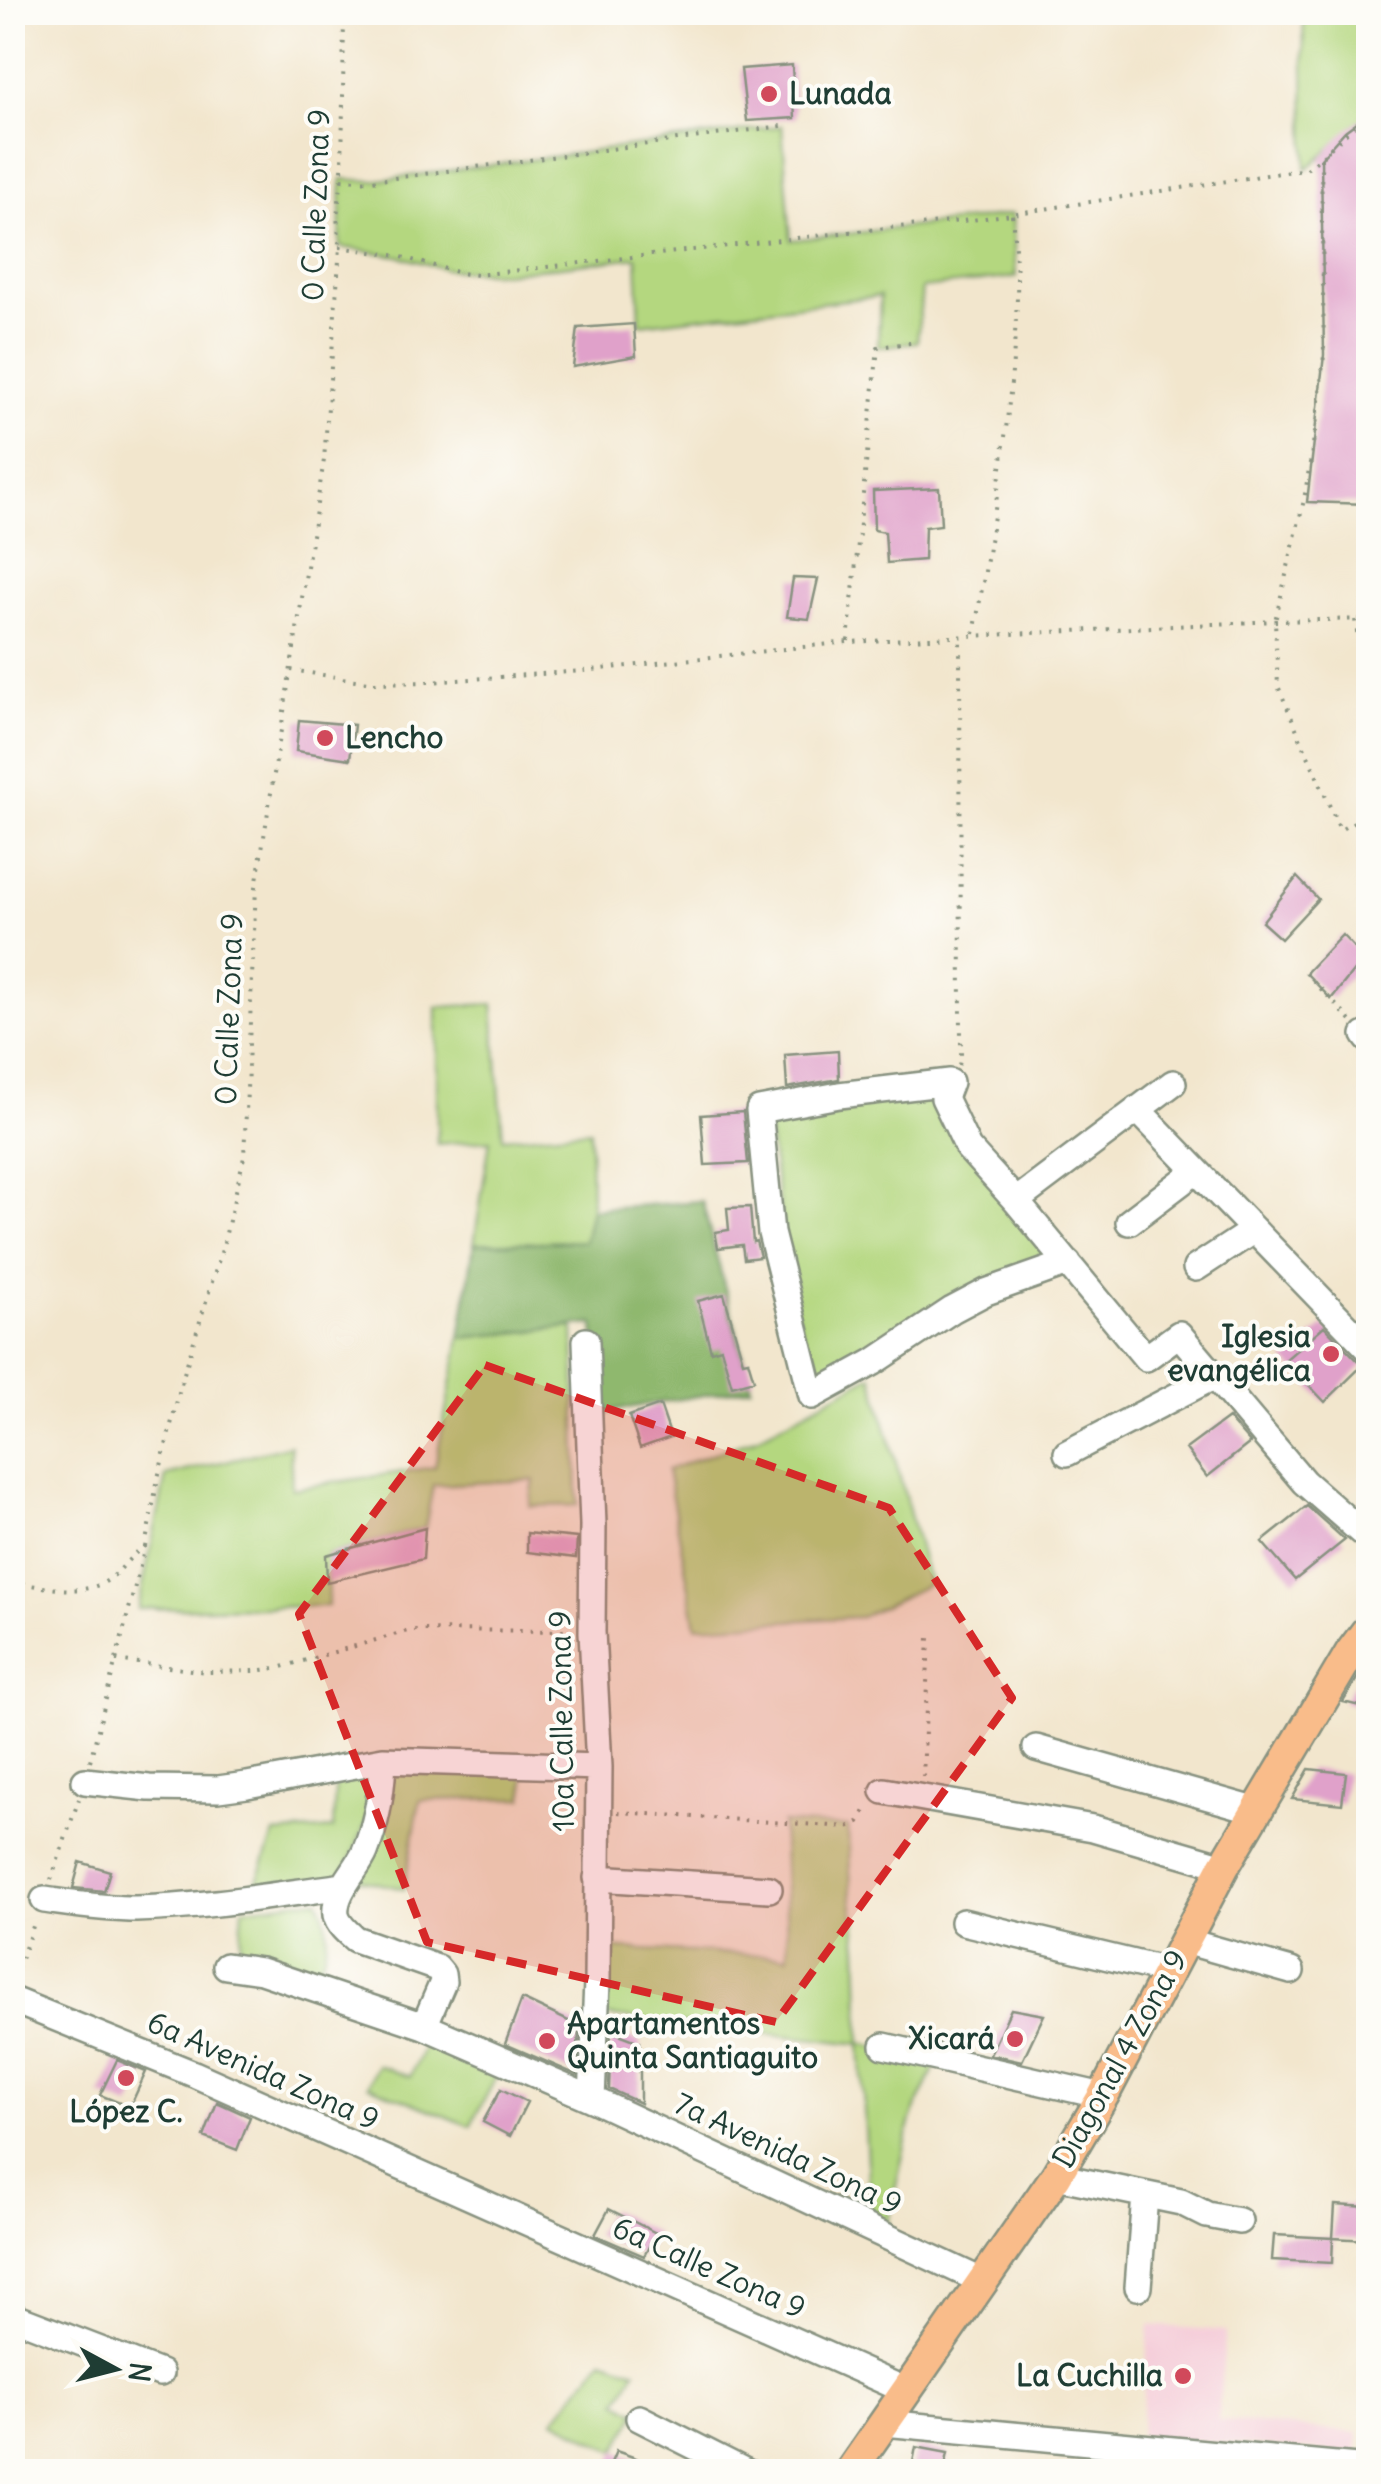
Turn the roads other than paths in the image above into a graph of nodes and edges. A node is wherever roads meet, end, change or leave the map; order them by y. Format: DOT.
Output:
graph roads {
  1 [pos="1172,1083"];
  2 [pos="1138,1108"];
  3 [pos="1196,1171"];
  4 [pos="1016,1201"];
  5 [pos="1129,1222"];
  6 [pos="1254,1230"];
  7 [pos="1068,1262"];
  8 [pos="1196,1268"];
  9 [pos="586,1341"];
  10 [pos="1368,1348"];
  11 [pos="1215,1376"];
  12 [pos="1067,1453"];
  13 [pos="1368,1538"];
  14 [pos="1368,1625"];
  15 [pos="1036,1748"];
  16 [pos="383,1760"];
  17 [pos="599,1767"];
  18 [pos="85,1781"];
  19 [pos="884,1791"];
  20 [pos="1258,1811"];
  21 [pos="1224,1866"];
  22 [pos="597,1878"];
  23 [pos="344,1886"];
  24 [pos="770,1889"];
  25 [pos="44,1900"];
  26 [pos="964,1922"];
  27 [pos="1185,1940"];
  28 [pos="226,1966"];
  29 [pos="1167,1971"];
  30 [pos="1291,1971"];
  31 [pos="12,2000"];
  32 [pos="424,2026"];
  33 [pos="884,2046"];
  34 [pos="1102,2096"];
  35 [pos="592,2099"];
  36 [pos="1056,2176"];
  37 [pos="1145,2195"];
  38 [pos="486,2204"];
  39 [pos="1239,2221"];
  40 [pos="984,2282"];
  41 [pos="1138,2287"];
  42 [pos="12,2316"];
  43 [pos="160,2374"];
  44 [pos="907,2391"];
  45 [pos="639,2418"];
  46 [pos="884,2423"];
  47 [pos="1368,2468"];
  48 [pos="746,2472"];
  49 [pos="850,2472"];
  1 -- 2 [label="street"];
  2 -- 3 [label="street"];
  2 -- 4 [label="street"];
  3 -- 5 [label="street"];
  3 -- 6 [label="street"];
  4 -- 7 [label="street"];
  4 -- 7 [label="street"];
  6 -- 8 [label="street"];
  6 -- 10 [label="street"];
  7 -- 11 [label="street"];
  9 -- 17 [label="street, 10a Calle Zona 9"];
  11 -- 12 [label="street"];
  11 -- 13 [label="street"];
  14 -- 20 [label="main road, Diagonal 4 Zona 9"];
  15 -- 20 [label="street"];
  16 -- 17 [label="street"];
  16 -- 18 [label="street"];
  16 -- 23 [label="street"];
  17 -- 22 [label="street, 10a Calle Zona 9"];
  19 -- 21 [label="street"];
  20 -- 21 [label="main road, Diagonal 4 Zona 9"];
  21 -- 27 [label="main road, Diagonal 4 Zona 9"];
  22 -- 24 [label="street"];
  22 -- 35 [label="street, 10a Calle Zona 9"];
  23 -- 25 [label="street"];
  23 -- 32 [label="street"];
  26 -- 29 [label="street"];
  27 -- 29 [label="main road, Diagonal 4 Zona 9"];
  27 -- 30 [label="street"];
  28 -- 32 [label="street, 7a Avenida Zona 9"];
  29 -- 34 [label="main road, Diagonal 4 Zona 9"];
  31 -- 38 [label="street, 6a Avenida Zona 9"];
  32 -- 35 [label="street, 7a Avenida Zona 9"];
  33 -- 34 [label="street"];
  34 -- 36 [label="main road, Diagonal 4 Zona 9"];
  35 -- 40 [label="street, 7a Avenida Zona 9"];
  36 -- 37 [label="street"];
  36 -- 40 [label="main road, Diagonal 4 Zona 9"];
  37 -- 39 [label="street"];
  37 -- 41 [label="street"];
  38 -- 44 [label="street, 6a Calle Zona 9"];
  40 -- 44 [label="main road, Diagonal 4 Zona 9"];
  42 -- 43 [label="street"];
  44 -- 46 [label="main road, Diagonal 4 Zona 9"];
  45 -- 48 [label="street"];
  46 -- 47 [label="street"];
  46 -- 49 [label="main road, Diagonal 4 Zona 9"];
}
